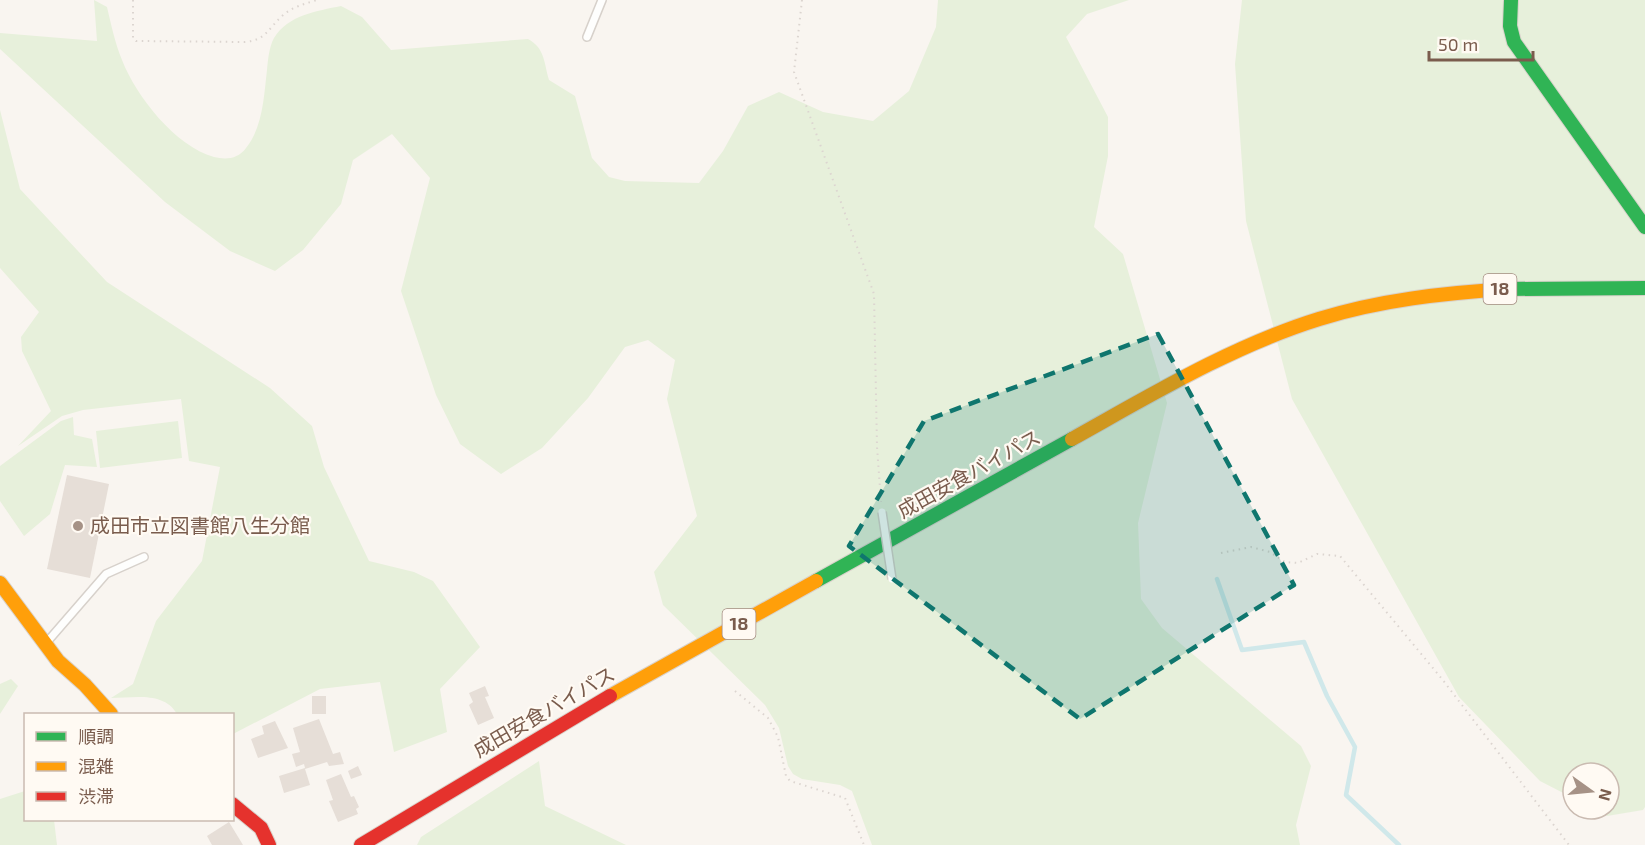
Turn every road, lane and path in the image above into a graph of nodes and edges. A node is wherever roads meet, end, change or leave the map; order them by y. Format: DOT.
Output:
graph roads {
  1 [pos="133,0"];
  2 [pos="317,0"];
  3 [pos="602,0"];
  4 [pos="802,0"];
  5 [pos="1511,0"];
  6 [pos="587,37"];
  7 [pos="1645,227"];
  8 [pos="1645,288"];
  9 [pos="882,512"];
  10 [pos="1221,553"];
  11 [pos="144,557"];
  12 [pos="892,579"];
  13 [pos="0,583"];
  14 [pos="45,643"];
  15 [pos="735,691"];
  16 [pos="110,713"];
  17 [pos="234,806"];
  18 [pos="269,845"];
  19 [pos="361,845"];
  20 [pos="864,845"];
  21 [pos="1569,845"];
  1 -- 2 [label="path"];
  3 -- 6 [label="lane"];
  4 -- 9 [label="path"];
  5 -- 7 [label="main road"];
  8 -- 19 [label="main road, 成田安食バイパス / 18"];
  9 -- 12 [label="lane, bridge"];
  10 -- 21 [label="path"];
  11 -- 14 [label="lane"];
  13 -- 14 [label="main road"];
  14 -- 16 [label="main road"];
  15 -- 20 [label="path"];
  17 -- 18 [label="main road"];
}
